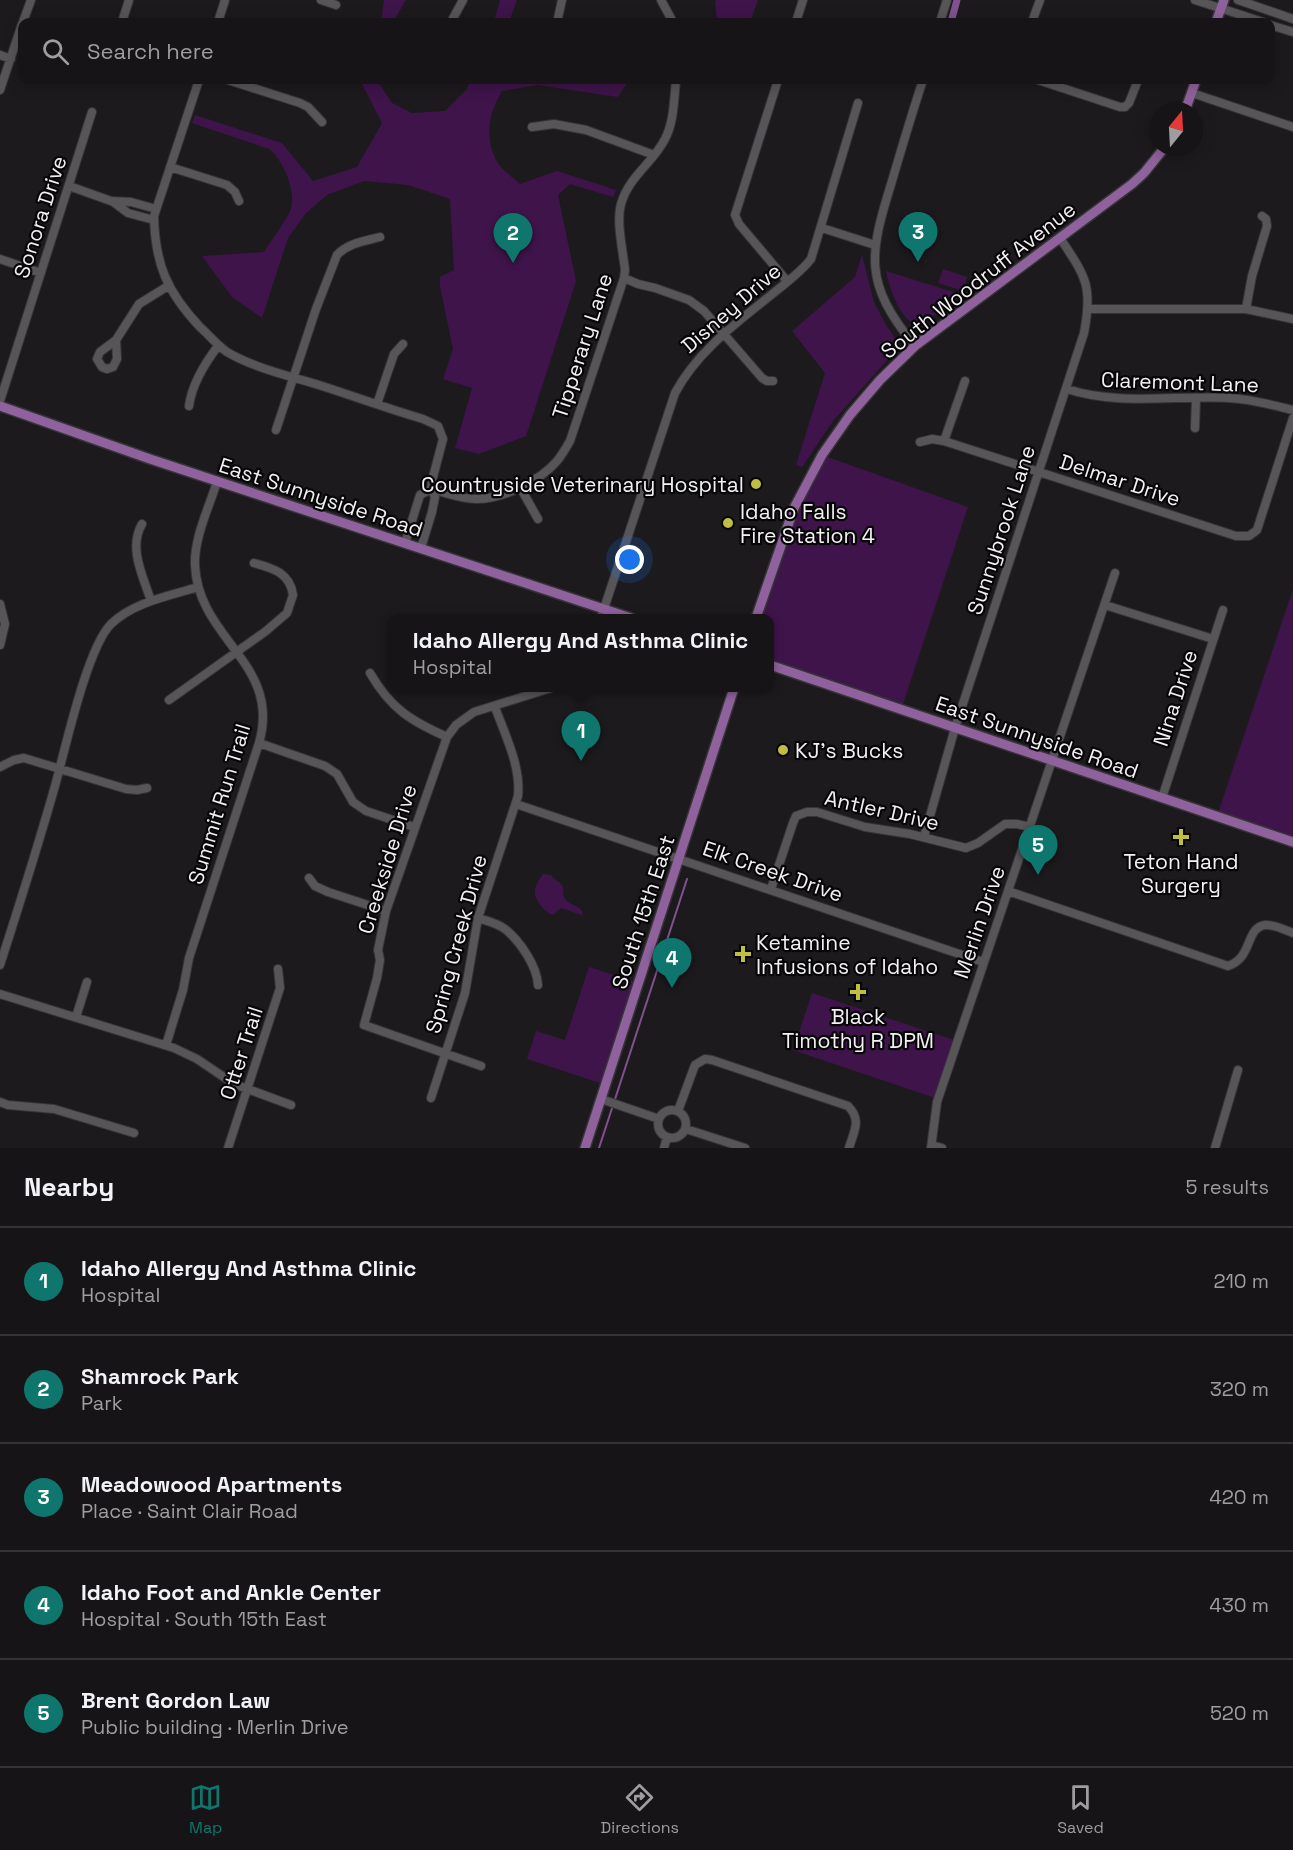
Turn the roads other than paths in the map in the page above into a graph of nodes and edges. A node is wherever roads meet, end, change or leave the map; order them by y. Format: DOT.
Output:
graph roads {
  1 [pos="31,0"];
  2 [pos="129,0"];
  3 [pos="225,0"];
  4 [pos="321,0"];
  5 [pos="463,0"];
  6 [pos="562,0"];
  7 [pos="661,0"];
  8 [pos="803,0"];
  9 [pos="947,0"];
  10 [pos="1040,0"];
  11 [pos="1194,0"];
  12 [pos="1238,0"];
  13 [pos="1222,4"];
  14 [pos="336,5"];
  15 [pos="25,18"];
  16 [pos="123,18"];
  17 [pos="219,18"];
  18 [pos="453,18"];
  19 [pos="558,18"];
  20 [pos="671,18"];
  21 [pos="797,18"];
  22 [pos="941,18"];
  23 [pos="1033,18"];
  24 [pos="1254,18"];
  25 [pos="1293,19"];
  26 [pos="1275,27"];
  27 [pos="1293,32"];
  28 [pos="18,38"];
  29 [pos="0,55"];
  30 [pos="11,59"];
  31 [pos="199,84"];
  32 [pos="241,84"];
  33 [pos="675,84"];
  34 [pos="777,84"];
  35 [pos="921,84"];
  36 [pos="1051,84"];
  37 [pos="1137,84"];
  38 [pos="1196,84"];
  39 [pos="0,90"];
  40 [pos="1196,94"];
  41 [pos="1191,102"];
  42 [pos="858,103"];
  43 [pos="92,112"];
  44 [pos="322,122"];
  45 [pos="532,127"];
  46 [pos="1293,127"];
  47 [pos="654,155"];
  48 [pos="1157,156"];
  49 [pos="170,167"];
  50 [pos="69,186"];
  51 [pos="111,201"];
  52 [pos="239,201"];
  53 [pos="156,208"];
  54 [pos="1262,216"];
  55 [pos="154,220"];
  56 [pos="822,228"];
  57 [pos="380,237"];
  58 [pos="1060,238"];
  59 [pos="874,245"];
  60 [pos="0,259"];
  61 [pos="41,273"];
  62 [pos="624,278"];
  63 [pos="788,281"];
  64 [pos="168,286"];
  65 [pos="1089,309"];
  66 [pos="1246,309"];
  67 [pos="1293,319"];
  68 [pos="723,335"];
  69 [pos="116,340"];
  70 [pos="403,344"];
  71 [pos="219,346"];
  72 [pos="915,346"];
  73 [pos="295,377"];
  74 [pos="773,381"];
  75 [pos="965,381"];
  76 [pos="1067,389"];
  77 [pos="1196,399"];
  78 [pos="0,401"];
  79 [pos="377,404"];
  80 [pos="0,406"];
  81 [pos="189,406"];
  82 [pos="1293,410"];
  83 [pos="1293,418"];
  84 [pos="1195,428"];
  85 [pos="276,430"];
  86 [pos="944,441"];
  87 [pos="920,442"];
  88 [pos="1039,473"];
  89 [pos="217,482"];
  90 [pos="520,487"];
  91 [pos="431,489"];
  92 [pos="538,519"];
  93 [pos="142,524"];
  94 [pos="405,543"];
  95 [pos="421,548"];
  96 [pos="254,563"];
  97 [pos="1115,573"];
  98 [pos="198,587"];
  99 [pos="151,601"];
  100 [pos="0,604"];
  101 [pos="1105,604"];
  102 [pos="1222,610"];
  103 [pos="603,614"];
  104 [pos="757,614"];
  105 [pos="1213,639"];
  106 [pos="0,645"];
  107 [pos="236,653"];
  108 [pos="774,666"];
  109 [pos="370,673"];
  110 [pos="537,692"];
  111 [pos="732,692"];
  112 [pos="169,700"];
  113 [pos="495,706"];
  114 [pos="955,728"];
  115 [pos="447,738"];
  116 [pos="259,743"];
  117 [pos="1052,761"];
  118 [pos="0,767"];
  119 [pos="59,767"];
  120 [pos="147,788"];
  121 [pos="1162,798"];
  122 [pos="516,804"];
  123 [pos="414,827"];
  124 [pos="1030,827"];
  125 [pos="924,837"];
  126 [pos="1293,842"];
  127 [pos="680,859"];
  128 [pos="309,878"];
  129 [pos="771,889"];
  130 [pos="1008,891"];
  131 [pos="386,911"];
  132 [pos="478,918"];
  133 [pos="1293,933"];
  134 [pos="983,962"];
  135 [pos="0,964"];
  136 [pos="278,969"];
  137 [pos="87,982"];
  138 [pos="538,985"];
  139 [pos="0,994"];
  140 [pos="76,1017"];
  141 [pos="166,1045"];
  142 [pos="446,1053"];
  143 [pos="481,1066"];
  144 [pos="1238,1070"];
  145 [pos="247,1090"];
  146 [pos="431,1098"];
  147 [pos="605,1101"];
  148 [pos="0,1102"];
  149 [pos="291,1105"];
  150 [pos="678,1111"];
  151 [pos="659,1119"];
  152 [pos="686,1129"];
  153 [pos="134,1133"];
  154 [pos="667,1137"];
  155 [pos="932,1146"];
  156 [pos="228,1148"];
  157 [pos="585,1148"];
  158 [pos="664,1148"];
  159 [pos="746,1148"];
  160 [pos="849,1148"];
  161 [pos="942,1148"];
  162 [pos="1215,1148"];
  1 -- 15 [label="street"];
  2 -- 16 [label="street"];
  3 -- 17 [label="street"];
  4 -- 14 [label="street"];
  5 -- 18 [label="street"];
  6 -- 19 [label="street"];
  7 -- 20 [label="street"];
  8 -- 21 [label="street"];
  9 -- 22 [label="street"];
  10 -- 23 [label="street"];
  11 -- 13 [label="street"];
  12 -- 25 [label="street"];
  13 -- 24 [label="street"];
  26 -- 27 [label="street"];
  28 -- 30 [label="street"];
  29 -- 30 [label="street"];
  30 -- 39 [label="street"];
  31 -- 49 [label="street"];
  32 -- 44 [label="street"];
  33 -- 47 [label="street, Tipperary Lane"];
  34 -- 63 [label="street"];
  35 -- 59 [label="street"];
  36 -- 37 [label="street"];
  38 -- 40 [label="main road"];
  40 -- 41 [label="main road"];
  40 -- 46 [label="street"];
  42 -- 56 [label="street, Disney Drive"];
  43 -- 50 [label="street, Sonora Drive"];
  45 -- 47 [label="street"];
  47 -- 62 [label="street, Tipperary Lane"];
  48 -- 58 [label="main road, South Woodruff Avenue"];
  49 -- 52 [label="street"];
  49 -- 53 [label="street"];
  50 -- 51 [label="street"];
  50 -- 61 [label="street, Sonora Drive"];
  51 -- 53 [label="street"];
  51 -- 55 [label="street"];
  53 -- 55 [label="street"];
  54 -- 66 [label="street"];
  55 -- 64 [label="street"];
  56 -- 59 [label="street"];
  56 -- 63 [label="street, Disney Drive"];
  57 -- 73 [label="street"];
  58 -- 65 [label="street, Sunnybrook Lane"];
  58 -- 72 [label="main road, South Woodruff Avenue"];
  59 -- 72 [label="street"];
  60 -- 61 [label="street"];
  61 -- 78 [label="street, Sonora Drive"];
  62 -- 68 [label="street"];
  62 -- 90 [label="street, Tipperary Lane"];
  63 -- 68 [label="street, Disney Drive"];
  64 -- 69 [label="street"];
  64 -- 71 [label="street"];
  65 -- 66 [label="street"];
  65 -- 76 [label="street, Sunnybrook Lane"];
  66 -- 67 [label="street"];
  68 -- 74 [label="street"];
  68 -- 103 [label="street, Disney Drive"];
  70 -- 79 [label="street"];
  71 -- 73 [label="street"];
  71 -- 81 [label="street"];
  72 -- 104 [label="main road, South Woodruff Avenue"];
  73 -- 79 [label="street"];
  73 -- 85 [label="street"];
  75 -- 86 [label="street"];
  76 -- 77 [label="street, Claremont Lane"];
  76 -- 88 [label="street, Sunnybrook Lane"];
  77 -- 82 [label="street, Claremont Lane"];
  77 -- 84 [label="street"];
  79 -- 91 [label="street"];
  80 -- 89 [label="main road, East Sunnyside Road"];
  83 -- 88 [label="street, Delmar Drive"];
  86 -- 87 [label="street, Delmar Drive"];
  86 -- 88 [label="street, Delmar Drive"];
  88 -- 114 [label="street, Sunnybrook Lane"];
  89 -- 94 [label="main road, East Sunnyside Road"];
  89 -- 98 [label="street, Summit Run Trail"];
  90 -- 91 [label="street, Tipperary Lane"];
  90 -- 92 [label="street"];
  91 -- 94 [label="street"];
  91 -- 95 [label="street"];
  93 -- 99 [label="street"];
  94 -- 95 [label="main road, East Sunnyside Road"];
  95 -- 103 [label="main road, East Sunnyside Road"];
  96 -- 107 [label="street"];
  97 -- 101 [label="street, Merlin Drive"];
  98 -- 99 [label="street"];
  98 -- 107 [label="street, Summit Run Trail"];
  99 -- 119 [label="street"];
  100 -- 106 [label="street"];
  101 -- 105 [label="street"];
  101 -- 117 [label="street, Merlin Drive"];
  102 -- 105 [label="street, Nina Drive"];
  105 -- 121 [label="street, Nina Drive"];
  107 -- 112 [label="street"];
  107 -- 116 [label="street, Summit Run Trail"];
  108 -- 114 [label="main road, East Sunnyside Road"];
  109 -- 115 [label="street"];
  110 -- 113 [label="street, Creekside Drive"];
  111 -- 127 [label="main road, South 15th East"];
  113 -- 115 [label="street, Creekside Drive"];
  113 -- 122 [label="street, Spring Creek Drive"];
  114 -- 117 [label="main road, East Sunnyside Road"];
  114 -- 125 [label="street, Sunnybrook Lane"];
  115 -- 123 [label="street, Creekside Drive"];
  116 -- 123 [label="street"];
  116 -- 141 [label="street, Summit Run Trail"];
  117 -- 121 [label="main road, East Sunnyside Road"];
  117 -- 124 [label="street, Merlin Drive"];
  118 -- 119 [label="street"];
  119 -- 120 [label="street"];
  119 -- 135 [label="street"];
  121 -- 126 [label="main road, East Sunnyside Road"];
  122 -- 127 [label="street, Elk Creek Drive"];
  122 -- 132 [label="street, Spring Creek Drive"];
  123 -- 131 [label="street, Creekside Drive"];
  124 -- 125 [label="street, Antler Drive"];
  124 -- 130 [label="street, Merlin Drive"];
  125 -- 129 [label="street, Antler Drive"];
  127 -- 129 [label="street, Elk Creek Drive"];
  127 -- 147 [label="main road, South 15th East"];
  128 -- 131 [label="street"];
  129 -- 134 [label="street, Elk Creek Drive"];
  130 -- 133 [label="street"];
  130 -- 134 [label="street, Merlin Drive"];
  131 -- 142 [label="street, Creekside Drive"];
  132 -- 138 [label="street"];
  132 -- 142 [label="street, Spring Creek Drive"];
  134 -- 155 [label="street, Merlin Drive"];
  136 -- 145 [label="street, Otter Trail"];
  137 -- 140 [label="street"];
  139 -- 140 [label="street"];
  140 -- 141 [label="street"];
  141 -- 145 [label="street"];
  142 -- 143 [label="street, Spring Creek Drive"];
  142 -- 146 [label="street, Spring Creek Drive"];
  144 -- 162 [label="street"];
  145 -- 149 [label="street"];
  145 -- 156 [label="street, Otter Trail"];
  147 -- 151 [label="street"];
  147 -- 157 [label="main road, South 15th East"];
  148 -- 153 [label="street"];
  150 -- 151 [label="street"];
  150 -- 152 [label="street"];
  150 -- 160 [label="street"];
  151 -- 154 [label="street"];
  152 -- 154 [label="street"];
  152 -- 159 [label="street"];
  154 -- 158 [label="street"];
  155 -- 161 [label="street"];
}
